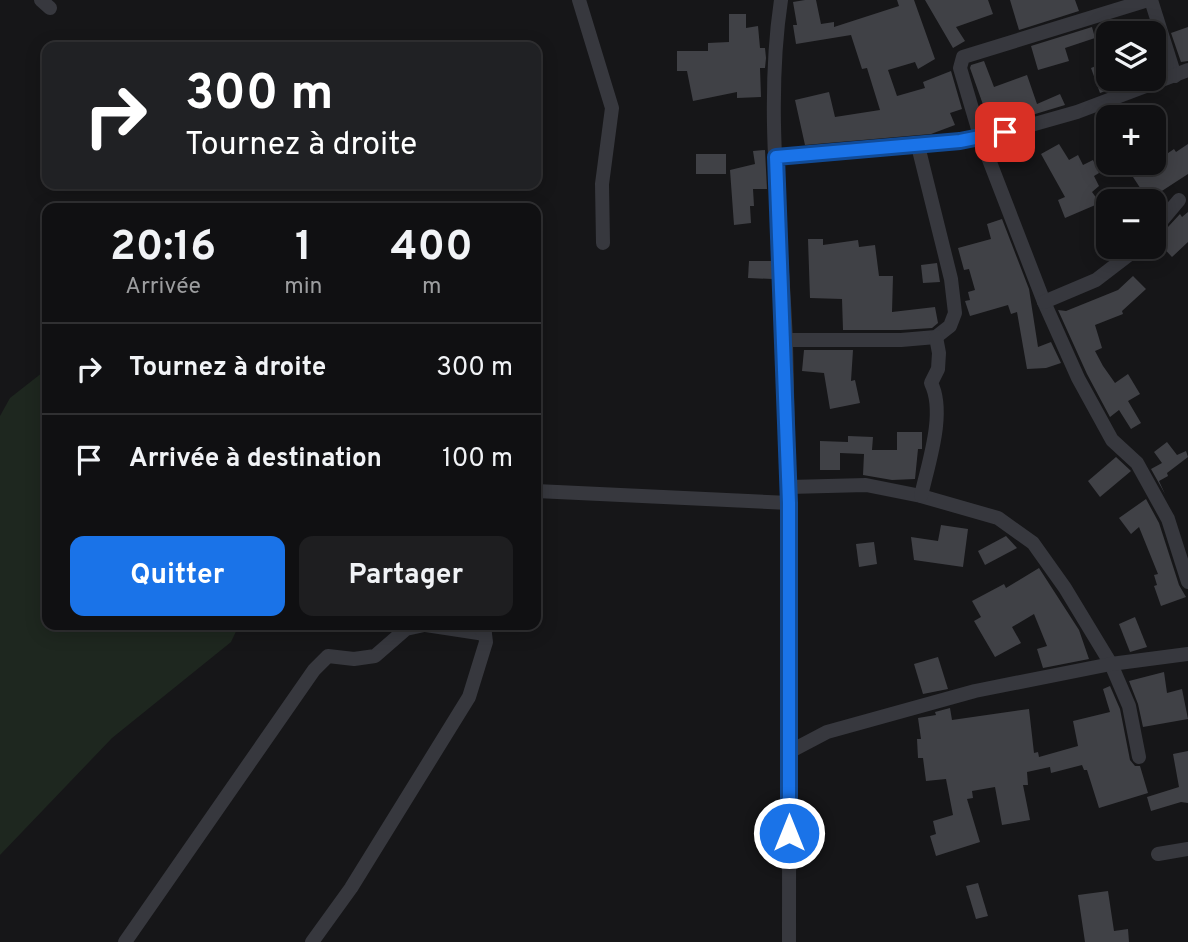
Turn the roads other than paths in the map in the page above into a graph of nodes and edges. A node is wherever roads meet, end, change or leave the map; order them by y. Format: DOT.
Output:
graph roads {
  1 [pos="579,0"];
  2 [pos="781,0"];
  3 [pos="1149,0"];
  4 [pos="1182,73"];
  5 [pos="981,139"];
  6 [pos="918,146"];
  7 [pos="776,157"];
  8 [pos="1179,200"];
  9 [pos="1166,216"];
  10 [pos="603,243"];
  11 [pos="1124,259"];
  12 [pos="1044,302"];
  13 [pos="936,337"];
  14 [pos="785,340"];
  15 [pos="789,487"];
  16 [pos="541,491"];
  17 [pos="921,496"];
  18 [pos="789,503"];
  19 [pos="1188,582"];
  20 [pos="405,630"];
  21 [pos="481,630"];
  22 [pos="1188,654"];
  23 [pos="1111,664"];
  24 [pos="789,752"];
  25 [pos="1139,757"];
  26 [pos="1188,849"];
  27 [pos="1158,854"];
  28 [pos="125,942"];
  29 [pos="312,942"];
  30 [pos="789,942"];
  1 -- 10 [label="street"];
  2 -- 7 [label="street"];
  3 -- 4 [label="street"];
  3 -- 5 [label="street"];
  4 -- 5 [label="street"];
  5 -- 6 [label="street"];
  5 -- 12 [label="street"];
  6 -- 7 [label="street"];
  6 -- 13 [label="street"];
  7 -- 14 [label="street"];
  8 -- 9 [label="street"];
  11 -- 12 [label="street"];
  12 -- 19 [label="street"];
  13 -- 14 [label="street"];
  13 -- 17 [label="street"];
  14 -- 15 [label="street"];
  15 -- 17 [label="street"];
  15 -- 18 [label="street"];
  16 -- 18 [label="street"];
  17 -- 23 [label="street"];
  18 -- 24 [label="street"];
  20 -- 28 [label="street"];
  21 -- 29 [label="street"];
  22 -- 23 [label="street"];
  23 -- 24 [label="street"];
  23 -- 25 [label="street"];
  24 -- 30 [label="street"];
  26 -- 27 [label="street"];
}
